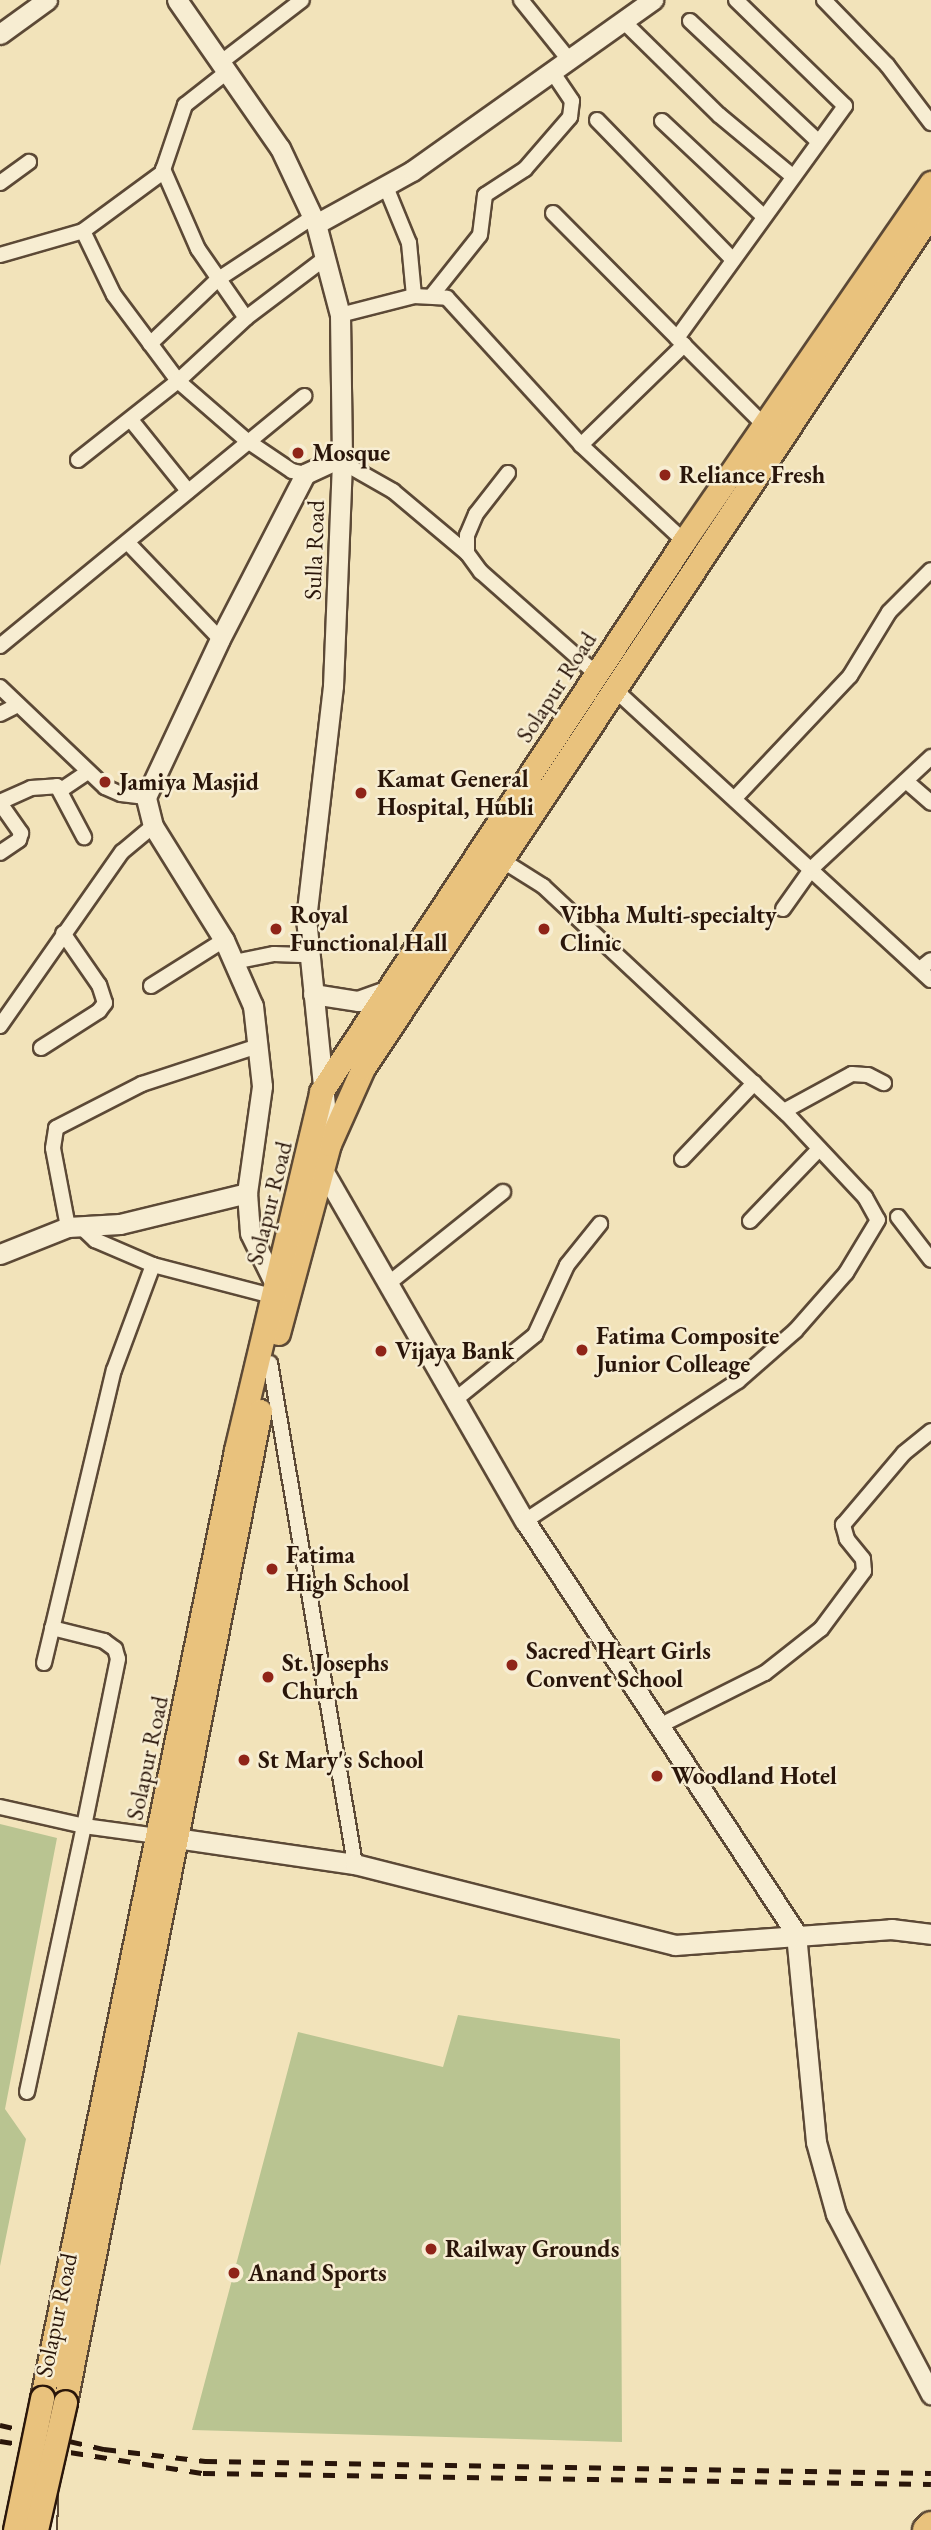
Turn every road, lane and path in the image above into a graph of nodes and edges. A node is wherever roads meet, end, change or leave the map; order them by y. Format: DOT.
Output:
graph roads {
  1 [pos="47,0"];
  2 [pos="177,0"];
  3 [pos="302,0"];
  4 [pos="521,0"];
  5 [pos="736,0"];
  6 [pos="824,0"];
  7 [pos="648,1"];
  8 [pos="623,21"];
  9 [pos="690,21"];
  10 [pos="0,34"];
  11 [pos="570,61"];
  12 [pos="223,68"];
  13 [pos="553,73"];
  14 [pos="597,120"];
  15 [pos="662,121"];
  16 [pos="931,123"];
  17 [pos="818,141"];
  18 [pos="29,162"];
  19 [pos="163,169"];
  20 [pos="791,175"];
  21 [pos="0,183"];
  22 [pos="931,183"];
  23 [pos="386,187"];
  24 [pos="553,213"];
  25 [pos="763,216"];
  26 [pos="315,221"];
  27 [pos="929,221"];
  28 [pos="83,231"];
  29 [pos="0,255"];
  30 [pos="324,259"];
  31 [pos="733,260"];
  32 [pos="217,280"];
  33 [pos="433,294"];
  34 [pos="414,296"];
  35 [pos="340,314"];
  36 [pos="246,318"];
  37 [pos="680,342"];
  38 [pos="150,344"];
  39 [pos="178,380"];
  40 [pos="304,396"];
  41 [pos="131,420"];
  42 [pos="772,433"];
  43 [pos="246,440"];
  44 [pos="582,445"];
  45 [pos="78,460"];
  46 [pos="342,460"];
  47 [pos="508,473"];
  48 [pos="305,474"];
  49 [pos="188,491"];
  50 [pos="684,541"];
  51 [pos="129,544"];
  52 [pos="467,552"];
  53 [pos="931,570"];
  54 [pos="220,639"];
  55 [pos="0,646"];
  56 [pos="604,680"];
  57 [pos="0,687"];
  58 [pos="18,705"];
  59 [pos="0,714"];
  60 [pos="931,757"];
  61 [pos="86,773"];
  62 [pos="906,781"];
  63 [pos="61,790"];
  64 [pos="146,797"];
  65 [pos="735,798"];
  66 [pos="0,803"];
  67 [pos="931,803"];
  68 [pos="153,826"];
  69 [pos="84,837"];
  70 [pos="0,853"];
  71 [pos="500,859"];
  72 [pos="812,868"];
  73 [pos="783,909"];
  74 [pos="63,933"];
  75 [pos="225,940"];
  76 [pos="309,955"];
  77 [pos="233,962"];
  78 [pos="927,970"];
  79 [pos="151,985"];
  80 [pos="388,990"];
  81 [pos="313,994"];
  82 [pos="0,1026"];
  83 [pos="258,1046"];
  84 [pos="41,1048"];
  85 [pos="754,1083"];
  86 [pos="884,1083"];
  87 [pos="321,1093"];
  88 [pos="784,1111"];
  89 [pos="819,1149"];
  90 [pos="320,1153"];
  91 [pos="682,1158"];
  92 [pos="503,1192"];
  93 [pos="247,1193"];
  94 [pos="898,1217"];
  95 [pos="750,1221"];
  96 [pos="600,1224"];
  97 [pos="74,1227"];
  98 [pos="0,1254"];
  99 [pos="931,1260"];
  100 [pos="153,1265"];
  101 [pos="389,1283"];
  102 [pos="273,1290"];
  103 [pos="270,1363"];
  104 [pos="456,1399"];
  105 [pos="931,1432"];
  106 [pos="525,1521"];
  107 [pos="52,1628"];
  108 [pos="44,1663"];
  109 [pos="661,1725"];
  110 [pos="0,1807"];
  111 [pos="83,1826"];
  112 [pos="166,1837"];
  113 [pos="355,1864"];
  114 [pos="796,1934"];
  115 [pos="931,1934"];
  116 [pos="27,2092"];
  117 [pos="931,2394"];
  118 [pos="37,2475"];
  119 [pos="931,2525"];
  120 [pos="6,2530"];
  121 [pos="15,2530"];
  122 [pos="36,2530"];
  123 [pos="49,2530"];
  124 [pos="926,2530"];
  1 -- 10 [label="main road"];
  2 -- 12 [label="main road, Sulla Road"];
  3 -- 12 [label="street"];
  4 -- 11 [label="street"];
  5 -- 17 [label="street"];
  6 -- 16 [label="street"];
  7 -- 8 [label="main road"];
  8 -- 11 [label="main road"];
  8 -- 20 [label="street"];
  9 -- 17 [label="street"];
  11 -- 13 [label="main road"];
  12 -- 19 [label="street"];
  12 -- 26 [label="main road, Sulla Road"];
  13 -- 23 [label="main road"];
  13 -- 33 [label="street"];
  14 -- 31 [label="street"];
  15 -- 25 [label="street"];
  17 -- 20 [label="street"];
  18 -- 21 [label="street"];
  19 -- 28 [label="street"];
  19 -- 32 [label="street"];
  20 -- 25 [label="street"];
  22 -- 42 [label="main road, Solapur Road"];
  23 -- 26 [label="main road"];
  23 -- 34 [label="street"];
  24 -- 37 [label="street"];
  25 -- 31 [label="street"];
  26 -- 30 [label="main road, Sulla Road"];
  26 -- 32 [label="street"];
  27 -- 42 [label="main road"];
  28 -- 29 [label="street"];
  28 -- 38 [label="street"];
  30 -- 35 [label="main road, Sulla Road"];
  30 -- 36 [label="street"];
  31 -- 37 [label="street"];
  32 -- 36 [label="street"];
  32 -- 38 [label="street"];
  33 -- 34 [label="street"];
  33 -- 44 [label="street"];
  34 -- 35 [label="street"];
  35 -- 46 [label="main road, Sulla Road"];
  36 -- 39 [label="street"];
  37 -- 42 [label="street"];
  37 -- 44 [label="street"];
  38 -- 39 [label="street"];
  39 -- 41 [label="street"];
  39 -- 43 [label="street"];
  40 -- 43 [label="street"];
  41 -- 45 [label="street"];
  41 -- 49 [label="street"];
  42 -- 50 [label="main road, Solapur Road"];
  42 -- 56 [label="main road"];
  43 -- 48 [label="street"];
  43 -- 49 [label="street"];
  44 -- 50 [label="street"];
  46 -- 48 [label="main road"];
  46 -- 52 [label="street"];
  46 -- 76 [label="main road, Sulla Road"];
  47 -- 52 [label="street"];
  48 -- 54 [label="main road"];
  49 -- 51 [label="street"];
  50 -- 56 [label="main road, Solapur Road"];
  51 -- 54 [label="street"];
  51 -- 55 [label="street"];
  52 -- 56 [label="street"];
  53 -- 65 [label="street"];
  54 -- 64 [label="main road"];
  56 -- 65 [label="street"];
  56 -- 71 [label="main road"];
  56 -- 80 [label="main road, Solapur Road"];
  57 -- 58 [label="street"];
  58 -- 59 [label="street"];
  58 -- 61 [label="street"];
  60 -- 62 [label="street"];
  61 -- 63 [label="street"];
  61 -- 64 [label="street"];
  62 -- 67 [label="street"];
  62 -- 72 [label="street"];
  63 -- 66 [label="street"];
  63 -- 69 [label="street"];
  64 -- 68 [label="main road"];
  65 -- 72 [label="street"];
  66 -- 70 [label="street"];
  68 -- 74 [label="street"];
  68 -- 75 [label="main road"];
  71 -- 85 [label="street"];
  71 -- 90 [label="main road"];
  72 -- 73 [label="street"];
  72 -- 78 [label="street"];
  74 -- 82 [label="street"];
  74 -- 84 [label="street"];
  75 -- 77 [label="main road"];
  75 -- 79 [label="street"];
  76 -- 77 [label="street"];
  76 -- 81 [label="main road, Sulla Road"];
  77 -- 83 [label="main road"];
  80 -- 81 [label="main road"];
  80 -- 87 [label="main road, Solapur Road"];
  81 -- 87 [label="main road, Sulla Road"];
  83 -- 93 [label="main road"];
  83 -- 97 [label="street"];
  85 -- 88 [label="street"];
  85 -- 91 [label="street"];
  86 -- 88 [label="street"];
  87 -- 90 [label="main road, Solapur Road"];
  88 -- 89 [label="street"];
  89 -- 95 [label="street"];
  89 -- 106 [label="street"];
  90 -- 101 [label="main road"];
  90 -- 102 [label="main road, Solapur Road"];
  90 -- 103 [label="main road, Solapur Road"];
  92 -- 101 [label="street"];
  93 -- 97 [label="main road"];
  93 -- 102 [label="main road"];
  94 -- 99 [label="street"];
  96 -- 104 [label="street"];
  97 -- 98 [label="main road"];
  97 -- 100 [label="street"];
  100 -- 102 [label="street"];
  100 -- 107 [label="street"];
  101 -- 104 [label="main road"];
  102 -- 112 [label="main road, Solapur Road"];
  103 -- 112 [label="main road, Solapur Road"];
  103 -- 113 [label="street"];
  104 -- 106 [label="main road"];
  105 -- 109 [label="street"];
  106 -- 109 [label="main road"];
  107 -- 108 [label="street"];
  107 -- 111 [label="street"];
  109 -- 114 [label="main road"];
  110 -- 111 [label="street"];
  111 -- 112 [label="street"];
  111 -- 116 [label="street"];
  112 -- 113 [label="main road"];
  112 -- 118 [label="main road, Solapur Road, bridge"];
  112 -- 118 [label="main road, Solapur Road, bridge"];
  113 -- 114 [label="main road"];
  114 -- 115 [label="main road"];
  114 -- 117 [label="main road"];
  118 -- 120 [label="street"];
  118 -- 121 [label="main road, bridge"];
  118 -- 122 [label="main road, Solapur Road, bridge"];
  118 -- 123 [label="street"];
  119 -- 124 [label="highway"];
}
